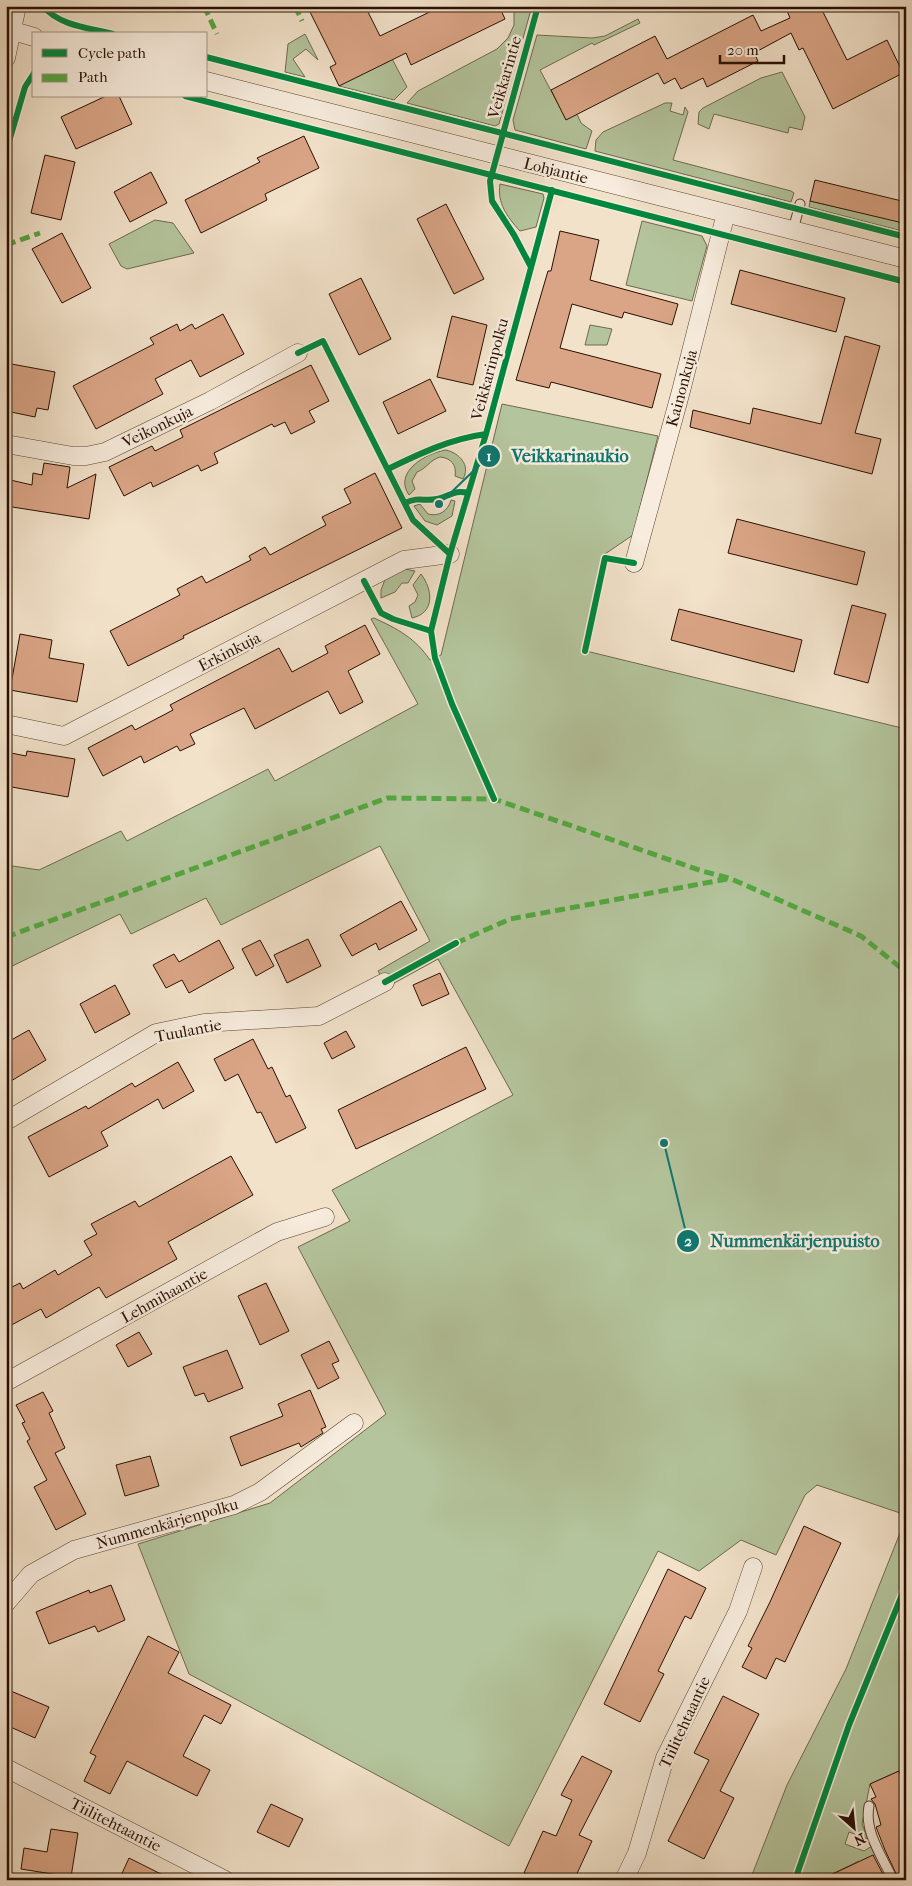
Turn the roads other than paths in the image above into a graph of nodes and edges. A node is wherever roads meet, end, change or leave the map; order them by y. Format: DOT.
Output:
graph roads {
  1 [pos="17,6"];
  2 [pos="13,31"];
  3 [pos="32,36"];
  4 [pos="6,58"];
  5 [pos="208,82"];
  6 [pos="800,204"];
  7 [pos="726,213"];
  8 [pos="793,230"];
  9 [pos="906,259"];
  10 [pos="298,353"];
  11 [pos="6,444"];
  12 [pos="450,554"];
  13 [pos="634,563"];
  14 [pos="6,724"];
  15 [pos="385,982"];
  16 [pos="6,1121"];
  17 [pos="325,1217"];
  18 [pos="6,1382"];
  19 [pos="354,1423"];
  20 [pos="753,1567"];
  21 [pos="6,1604"];
  22 [pos="6,1768"];
  23 [pos="869,1806"];
  24 [pos="225,1880"];
  25 [pos="624,1880"];
  26 [pos="893,1880"];
  1 -- 2 [label="street"];
  2 -- 3 [label="street"];
  2 -- 4 [label="street"];
  5 -- 7 [label="street, Lohjantie"];
  6 -- 8 [label="lane"];
  7 -- 8 [label="street, Lohjantie"];
  7 -- 13 [label="street, Kainonkuja"];
  8 -- 9 [label="street, Lohjantie"];
  10 -- 11 [label="street, Veikonkuja"];
  12 -- 14 [label="street, Erkinkuja"];
  15 -- 16 [label="street, Tuulantie"];
  17 -- 18 [label="street, Lehmihaantie"];
  19 -- 21 [label="street, Nummenkärjenpolku"];
  20 -- 25 [label="street, Tiilitehtaantie"];
  22 -- 24 [label="street, Tiilitehtaantie"];
  23 -- 26 [label="lane"];
}
